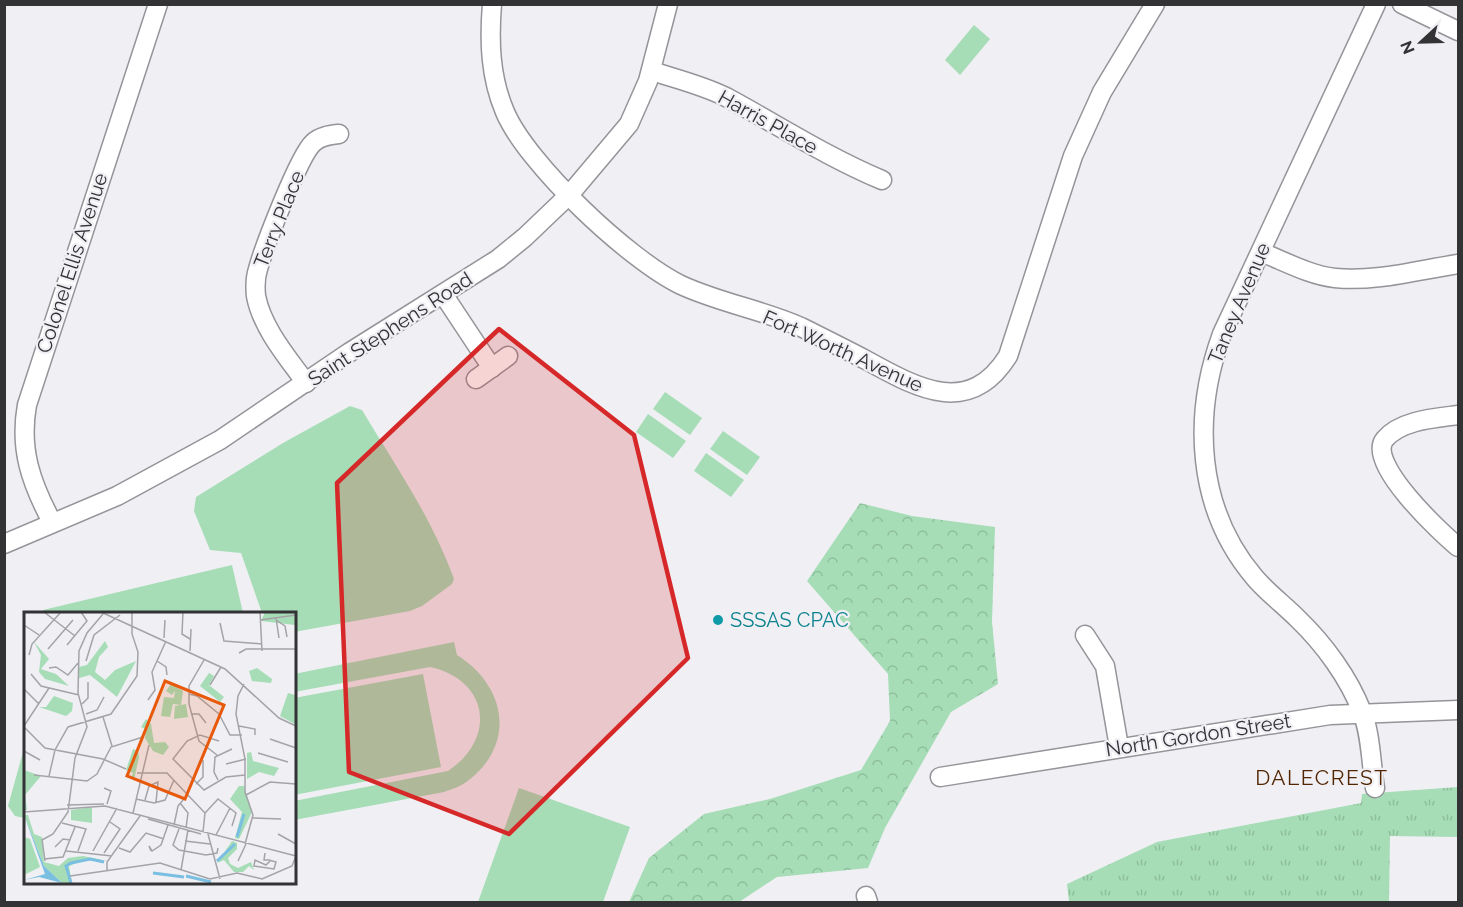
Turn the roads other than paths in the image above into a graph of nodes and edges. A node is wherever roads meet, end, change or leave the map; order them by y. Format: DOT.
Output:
graph roads {
  1 [pos="158,4"];
  2 [pos="492,4"];
  3 [pos="668,4"];
  4 [pos="1155,4"];
  5 [pos="1376,4"];
  6 [pos="1402,4"];
  7 [pos="1458,31"];
  8 [pos="652,70"];
  9 [pos="339,134"];
  10 [pos="882,180"];
  11 [pos="570,194"];
  12 [pos="1261,252"];
  13 [pos="1458,264"];
  14 [pos="443,294"];
  15 [pos="508,356"];
  16 [pos="492,368"];
  17 [pos="476,379"];
  18 [pos="306,383"];
  19 [pos="1458,415"];
  20 [pos="52,522"];
  21 [pos="4,544"];
  22 [pos="1458,547"];
  23 [pos="1084,635"];
  24 [pos="1458,710"];
  25 [pos="1363,713"];
  26 [pos="1119,747"];
  27 [pos="940,777"];
  28 [pos="1374,788"];
  1 -- 20 [label="street, Colonel Ellis Avenue"];
  2 -- 11 [label="street, Fort Worth Avenue"];
  3 -- 8 [label="street, Saint Stephens Road"];
  4 -- 11 [label="street, Fort Worth Avenue"];
  5 -- 12 [label="street, Taney Avenue"];
  6 -- 7 [label="street"];
  8 -- 10 [label="street, Harris Place"];
  8 -- 11 [label="street, Saint Stephens Road"];
  9 -- 18 [label="street, Terry Place"];
  11 -- 14 [label="street, Saint Stephens Road"];
  12 -- 13 [label="street"];
  12 -- 25 [label="street, Taney Avenue"];
  14 -- 16 [label="street"];
  14 -- 18 [label="street, Saint Stephens Road"];
  15 -- 16 [label="street"];
  16 -- 17 [label="street"];
  18 -- 20 [label="street, Saint Stephens Road"];
  19 -- 22 [label="street"];
  20 -- 21 [label="street, Saint Stephens Road"];
  23 -- 26 [label="street"];
  24 -- 25 [label="street, North Gordon Street"];
  25 -- 26 [label="street, North Gordon Street"];
  25 -- 28 [label="street, Taney Avenue"];
  26 -- 27 [label="street, North Gordon Street"];
}
